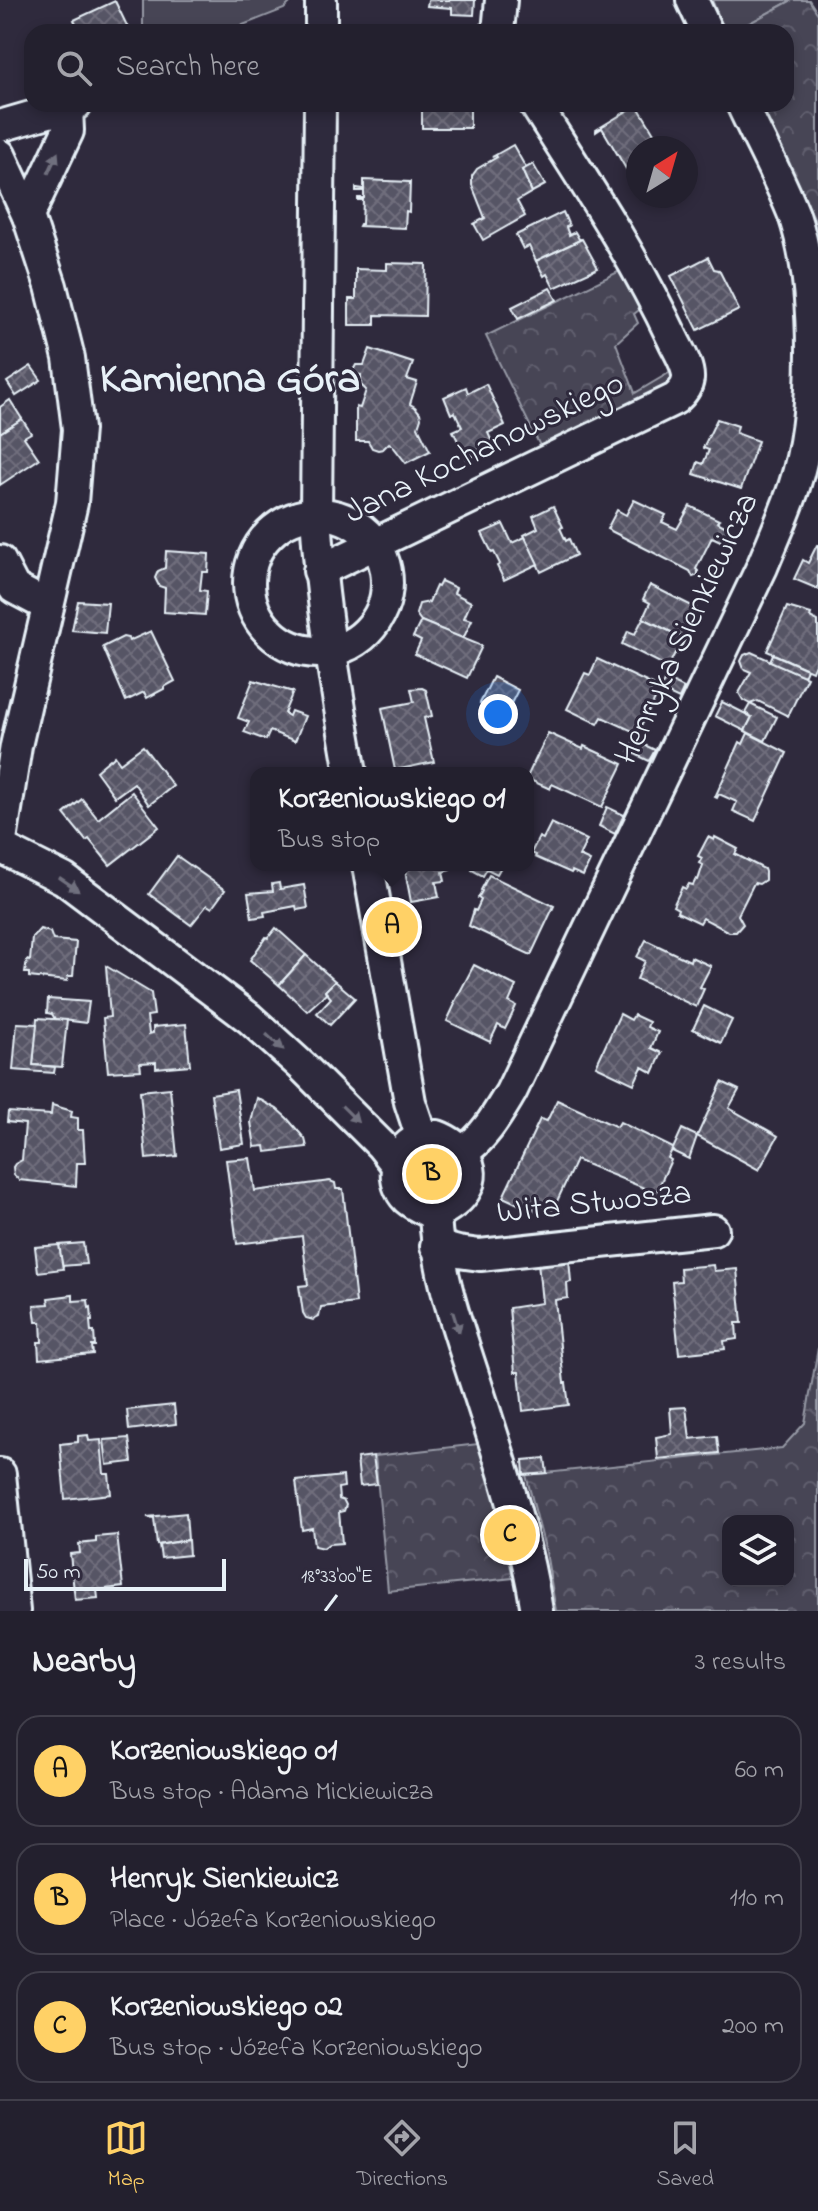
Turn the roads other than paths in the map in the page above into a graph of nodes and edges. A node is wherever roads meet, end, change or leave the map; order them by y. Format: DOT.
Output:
graph roads {
  1 [pos="321,0"];
  2 [pos="501,0"];
  3 [pos="692,0"];
  4 [pos="321,24"];
  5 [pos="499,24"];
  6 [pos="703,24"];
  7 [pos="50,112"];
  8 [pos="70,112"];
  9 [pos="320,112"];
  10 [pos="540,112"];
  11 [pos="746,112"];
  12 [pos="0,126"];
  13 [pos="0,155"];
  14 [pos="28,216"];
  15 [pos="807,486"];
  16 [pos="316,514"];
  17 [pos="375,545"];
  18 [pos="0,561"];
  19 [pos="319,571"];
  20 [pos="48,606"];
  21 [pos="330,652"];
  22 [pos="350,767"];
  23 [pos="0,847"];
  24 [pos="369,871"];
  25 [pos="422,1138"];
  26 [pos="463,1152"];
  27 [pos="397,1165"];
  28 [pos="435,1215"];
  29 [pos="713,1230"];
  30 [pos="436,1246"];
  31 [pos="0,1474"];
  32 [pos="14,1611"];
  33 [pos="537,1611"];
  1 -- 4 [label="street"];
  2 -- 5 [label="street"];
  3 -- 6 [label="street"];
  7 -- 12 [label="street"];
  14 -- 8 [label="street, one-way"];
  9 -- 16 [label="street"];
  10 -- 17 [label="street, Jana Kochanowskiego"];
  11 -- 15 [label="street, Henryka Sienkiewicza"];
  13 -- 14 [label="street"];
  14 -- 20 [label="street"];
  15 -- 26 [label="street, Henryka Sienkiewicza"];
  16 -- 17 [label="street"];
  16 -- 19 [label="street"];
  16 -- 21 [label="street"];
  17 -- 19 [label="street, Jana Kochanowskiego"];
  17 -- 21 [label="street"];
  18 -- 20 [label="street"];
  19 -- 21 [label="street"];
  20 -- 23 [label="street"];
  21 -- 22 [label="street"];
  23 -- 27 [label="street, one-way"];
  24 -- 25 [label="street"];
  25 -- 26 [label="street"];
  25 -- 27 [label="street"];
  26 -- 28 [label="street"];
  27 -- 28 [label="street"];
  28 -- 30 [label="street"];
  29 -- 30 [label="street, Wita Stwosza"];
  30 -- 33 [label="street, one-way"];
  31 -- 32 [label="street"];
}
